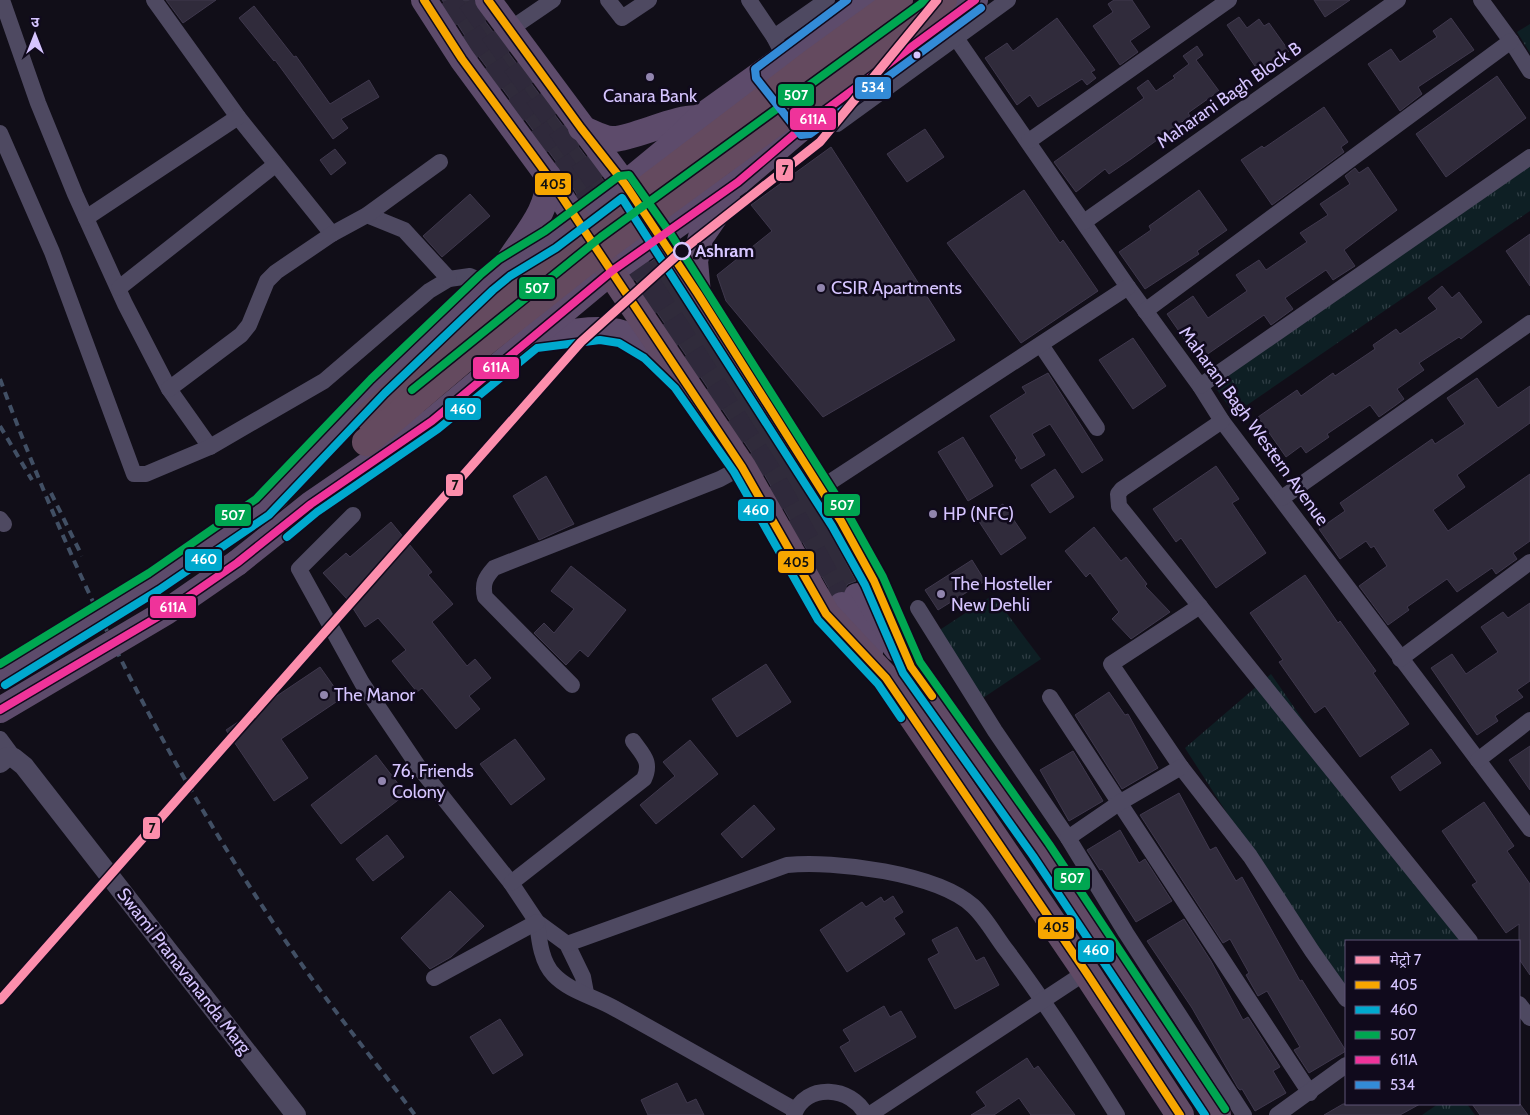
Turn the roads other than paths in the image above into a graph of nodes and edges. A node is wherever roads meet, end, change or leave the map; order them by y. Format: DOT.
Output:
graph roads {
  1 [pos="154,0"];
  2 [pos="424,0"];
  3 [pos="488,0"];
  4 [pos="553,0"];
  5 [pos="608,0"];
  6 [pos="649,0"];
  7 [pos="749,0"];
  8 [pos="827,0"];
  9 [pos="864,0"];
  10 [pos="899,0"];
  11 [pos="943,0"];
  12 [pos="975,0"];
  13 [pos="1008,0"];
  14 [pos="1230,0"];
  15 [pos="1398,0"];
  16 [pos="1480,0"];
  17 [pos="7,2"];
  18 [pos="509,30"];
  19 [pos="956,38"];
  20 [pos="1511,41"];
  21 [pos="774,56"];
  22 [pos="1530,71"];
  23 [pos="238,117"];
  24 [pos="699,118"];
  25 [pos="838,124"];
  26 [pos="804,126"];
  27 [pos="581,128"];
  28 [pos="0,133"];
  29 [pos="1029,141"];
  30 [pos="1530,156"];
  31 [pos="440,162"];
  32 [pos="276,165"];
  33 [pos="548,176"];
  34 [pos="738,182"];
  35 [pos="625,184"];
  36 [pos="367,215"];
  37 [pos="86,218"];
  38 [pos="575,219"];
  39 [pos="1084,222"];
  40 [pos="332,234"];
  41 [pos="662,238"];
  42 [pos="612,271"];
  43 [pos="495,276"];
  44 [pos="449,279"];
  45 [pos="1128,287"];
  46 [pos="118,288"];
  47 [pos="698,294"];
  48 [pos="1144,311"];
  49 [pos="1530,323"];
  50 [pos="533,338"];
  51 [pos="1041,345"];
  52 [pos="683,381"];
  53 [pos="1200,386"];
  54 [pos="170,388"];
  55 [pos="1222,421"];
  56 [pos="1098,428"];
  57 [pos="360,436"];
  58 [pos="210,447"];
  59 [pos="742,467"];
  60 [pos="821,488"];
  61 [pos="1282,498"];
  62 [pos="311,504"];
  63 [pos="263,507"];
  64 [pos="354,515"];
  65 [pos="1530,562"];
  66 [pos="1200,606"];
  67 [pos="918,608"];
  68 [pos="1400,658"];
  69 [pos="911,667"];
  70 [pos="0,676"];
  71 [pos="886,678"];
  72 [pos="572,685"];
  73 [pos="1050,696"];
  74 [pos="0,710"];
  75 [pos="1530,720"];
  76 [pos="0,739"];
  77 [pos="633,741"];
  78 [pos="7,760"];
  79 [pos="1478,760"];
  80 [pos="1181,767"];
  81 [pos="1120,803"];
  82 [pos="1530,829"];
  83 [pos="1068,838"];
  84 [pos="511,883"];
  85 [pos="537,922"];
  86 [pos="1469,940"];
  87 [pos="567,944"];
  88 [pos="1086,972"];
  89 [pos="434,978"];
  90 [pos="586,993"];
  91 [pos="1345,998"];
  92 [pos="1043,999"];
  93 [pos="1520,1005"];
  94 [pos="1530,1018"];
  95 [pos="1345,1066"];
  96 [pos="1310,1093"];
  97 [pos="794,1112"];
  98 [pos="296,1115"];
  99 [pos="867,1115"];
  100 [pos="1117,1115"];
  101 [pos="1180,1115"];
  102 [pos="1217,1115"];
  103 [pos="1244,1115"];
  104 [pos="1277,1115"];
  1 -- 23 [label="street"];
  2 -- 33 [label="main road"];
  3 -- 18 [label="main road"];
  4 -- 18 [label="street"];
  5 -- 6 [label="street"];
  7 -- 21 [label="street"];
  8 -- 21 [label="street"];
  9 -- 21 [label="main road"];
  10 -- 57 [label="highway, bridge"];
  11 -- 57 [label="highway, bridge"];
  12 -- 26 [label="main road"];
  13 -- 19 [label="street"];
  14 -- 29 [label="street"];
  15 -- 39 [label="street, Maharani Bagh Block B"];
  16 -- 20 [label="street"];
  17 -- 37 [label="street"];
  18 -- 27 [label="main road"];
  19 -- 25 [label="street"];
  19 -- 29 [label="street, Maharani Bagh Western Avenue"];
  20 -- 22 [label="street"];
  20 -- 48 [label="street"];
  21 -- 24 [label="main road"];
  21 -- 26 [label="main road"];
  23 -- 32 [label="street"];
  23 -- 37 [label="street"];
  24 -- 27 [label="main road"];
  24 -- 34 [label="main road"];
  24 -- 35 [label="main road"];
  26 -- 34 [label="main road"];
  27 -- 35 [label="main road"];
  28 -- 58 [label="street"];
  29 -- 39 [label="street, Maharani Bagh Western Avenue"];
  30 -- 53 [label="street"];
  31 -- 36 [label="street"];
  32 -- 40 [label="street"];
  32 -- 46 [label="street"];
  33 -- 38 [label="main road"];
  33 -- 43 [label="main road"];
  34 -- 41 [label="main road"];
  34 -- 47 [label="main road"];
  35 -- 38 [label="main road"];
  35 -- 41 [label="main road"];
  36 -- 40 [label="street"];
  36 -- 44 [label="street"];
  37 -- 46 [label="street"];
  38 -- 42 [label="highway"];
  38 -- 43 [label="main road"];
  39 -- 45 [label="street, Maharani Bagh Western Avenue"];
  40 -- 54 [label="street"];
  41 -- 42 [label="main road"];
  41 -- 47 [label="highway"];
  42 -- 50 [label="main road"];
  42 -- 52 [label="highway"];
  43 -- 44 [label="street"];
  43 -- 50 [label="main road"];
  43 -- 63 [label="main road"];
  44 -- 58 [label="street"];
  45 -- 48 [label="street, Maharani Bagh Western Avenue"];
  45 -- 51 [label="street"];
  46 -- 54 [label="street"];
  47 -- 60 [label="highway"];
  48 -- 53 [label="street, Maharani Bagh Western Avenue"];
  49 -- 61 [label="street"];
  50 -- 52 [label="main road"];
  50 -- 62 [label="main road"];
  51 -- 56 [label="street"];
  51 -- 60 [label="street"];
  52 -- 59 [label="highway"];
  53 -- 55 [label="street, Maharani Bagh Western Avenue"];
  54 -- 58 [label="street"];
  55 -- 61 [label="street, Maharani Bagh Western Avenue"];
  55 -- 66 [label="street"];
  57 -- 62 [label="main road"];
  57 -- 63 [label="main road"];
  59 -- 71 [label="highway"];
  59 -- 72 [label="street"];
  60 -- 69 [label="highway"];
  61 -- 68 [label="street, Maharani Bagh Western Avenue"];
  62 -- 74 [label="main road, bridge"];
  63 -- 70 [label="main road, bridge"];
  64 -- 84 [label="street"];
  65 -- 68 [label="street"];
  66 -- 80 [label="street"];
  66 -- 86 [label="street"];
  67 -- 83 [label="street"];
  68 -- 79 [label="street, Maharani Bagh Western Avenue"];
  69 -- 71 [label="main road"];
  69 -- 102 [label="highway"];
  71 -- 88 [label="highway"];
  73 -- 81 [label="street"];
  75 -- 79 [label="street"];
  76 -- 78 [label="street"];
  77 -- 84 [label="street"];
  78 -- 98 [label="street, Swami Pranavananda Marg"];
  79 -- 82 [label="street, Maharani Bagh Western Avenue"];
  80 -- 81 [label="street"];
  80 -- 91 [label="street"];
  81 -- 83 [label="street"];
  81 -- 96 [label="street"];
  83 -- 103 [label="street"];
  84 -- 85 [label="street"];
  85 -- 87 [label="street"];
  85 -- 89 [label="street"];
  85 -- 90 [label="street"];
  87 -- 90 [label="street"];
  87 -- 92 [label="street"];
  88 -- 92 [label="street"];
  88 -- 101 [label="highway"];
  90 -- 97 [label="street"];
  92 -- 99 [label="street"];
  92 -- 100 [label="street"];
  93 -- 94 [label="street"];
  95 -- 96 [label="street"];
  96 -- 104 [label="street"];
  97 -- 99 [label="street"];
}
